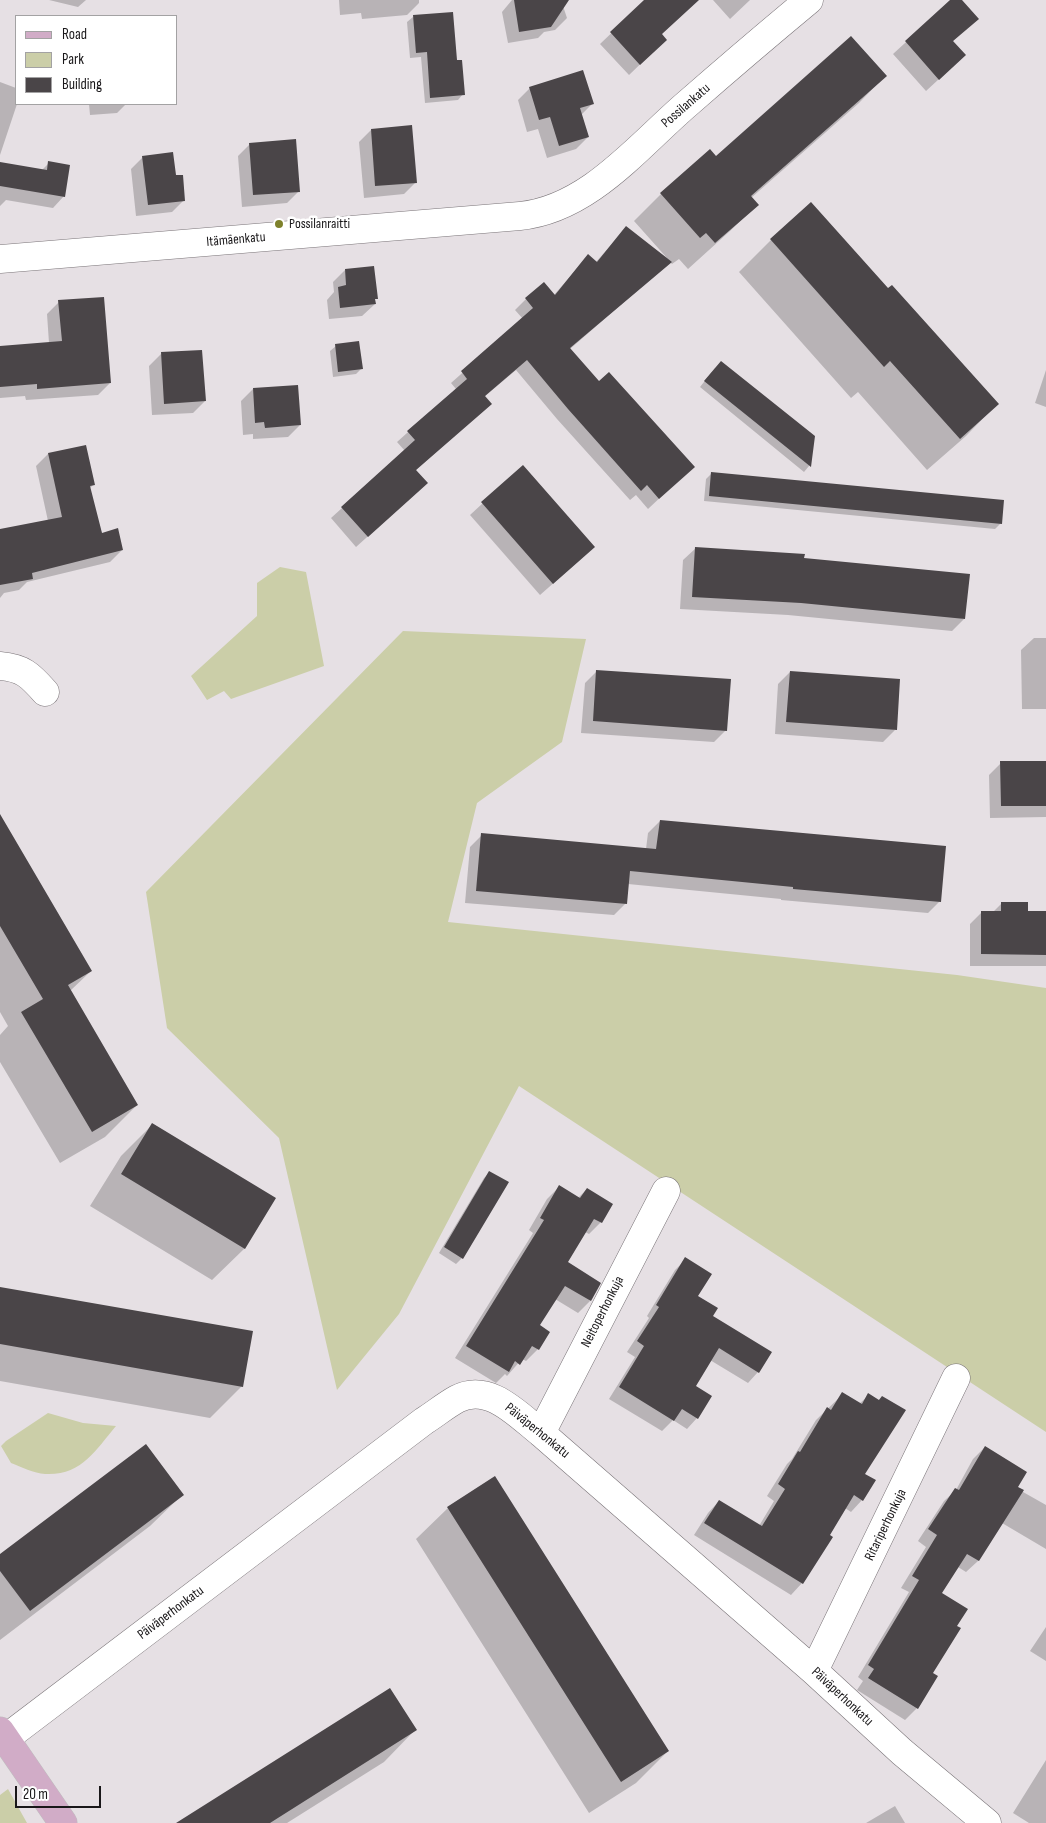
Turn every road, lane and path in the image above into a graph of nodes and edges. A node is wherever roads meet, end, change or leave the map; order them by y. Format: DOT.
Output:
graph roads {
  1 [pos="809,0"];
  2 [pos="560,207"];
  3 [pos="0,259"];
  4 [pos="0,666"];
  5 [pos="45,692"];
  6 [pos="666,1191"];
  7 [pos="956,1378"];
  8 [pos="541,1433"];
  9 [pos="814,1671"];
  10 [pos="3,1734"];
  11 [pos="63,1823"];
  12 [pos="987,1823"];
  1 -- 2 [label="street, Possilankatu"];
  2 -- 3 [label="street, Itämäenkatu"];
  4 -- 5 [label="street"];
  6 -- 8 [label="street, Neitoperhonkuja"];
  7 -- 9 [label="street, Ritariperhonkuja"];
  8 -- 9 [label="street, Päiväperhonkatu"];
  8 -- 10 [label="street, Päiväperhonkatu"];
  9 -- 12 [label="street, Päiväperhonkatu"];
  10 -- 11 [label="main road"];
}
